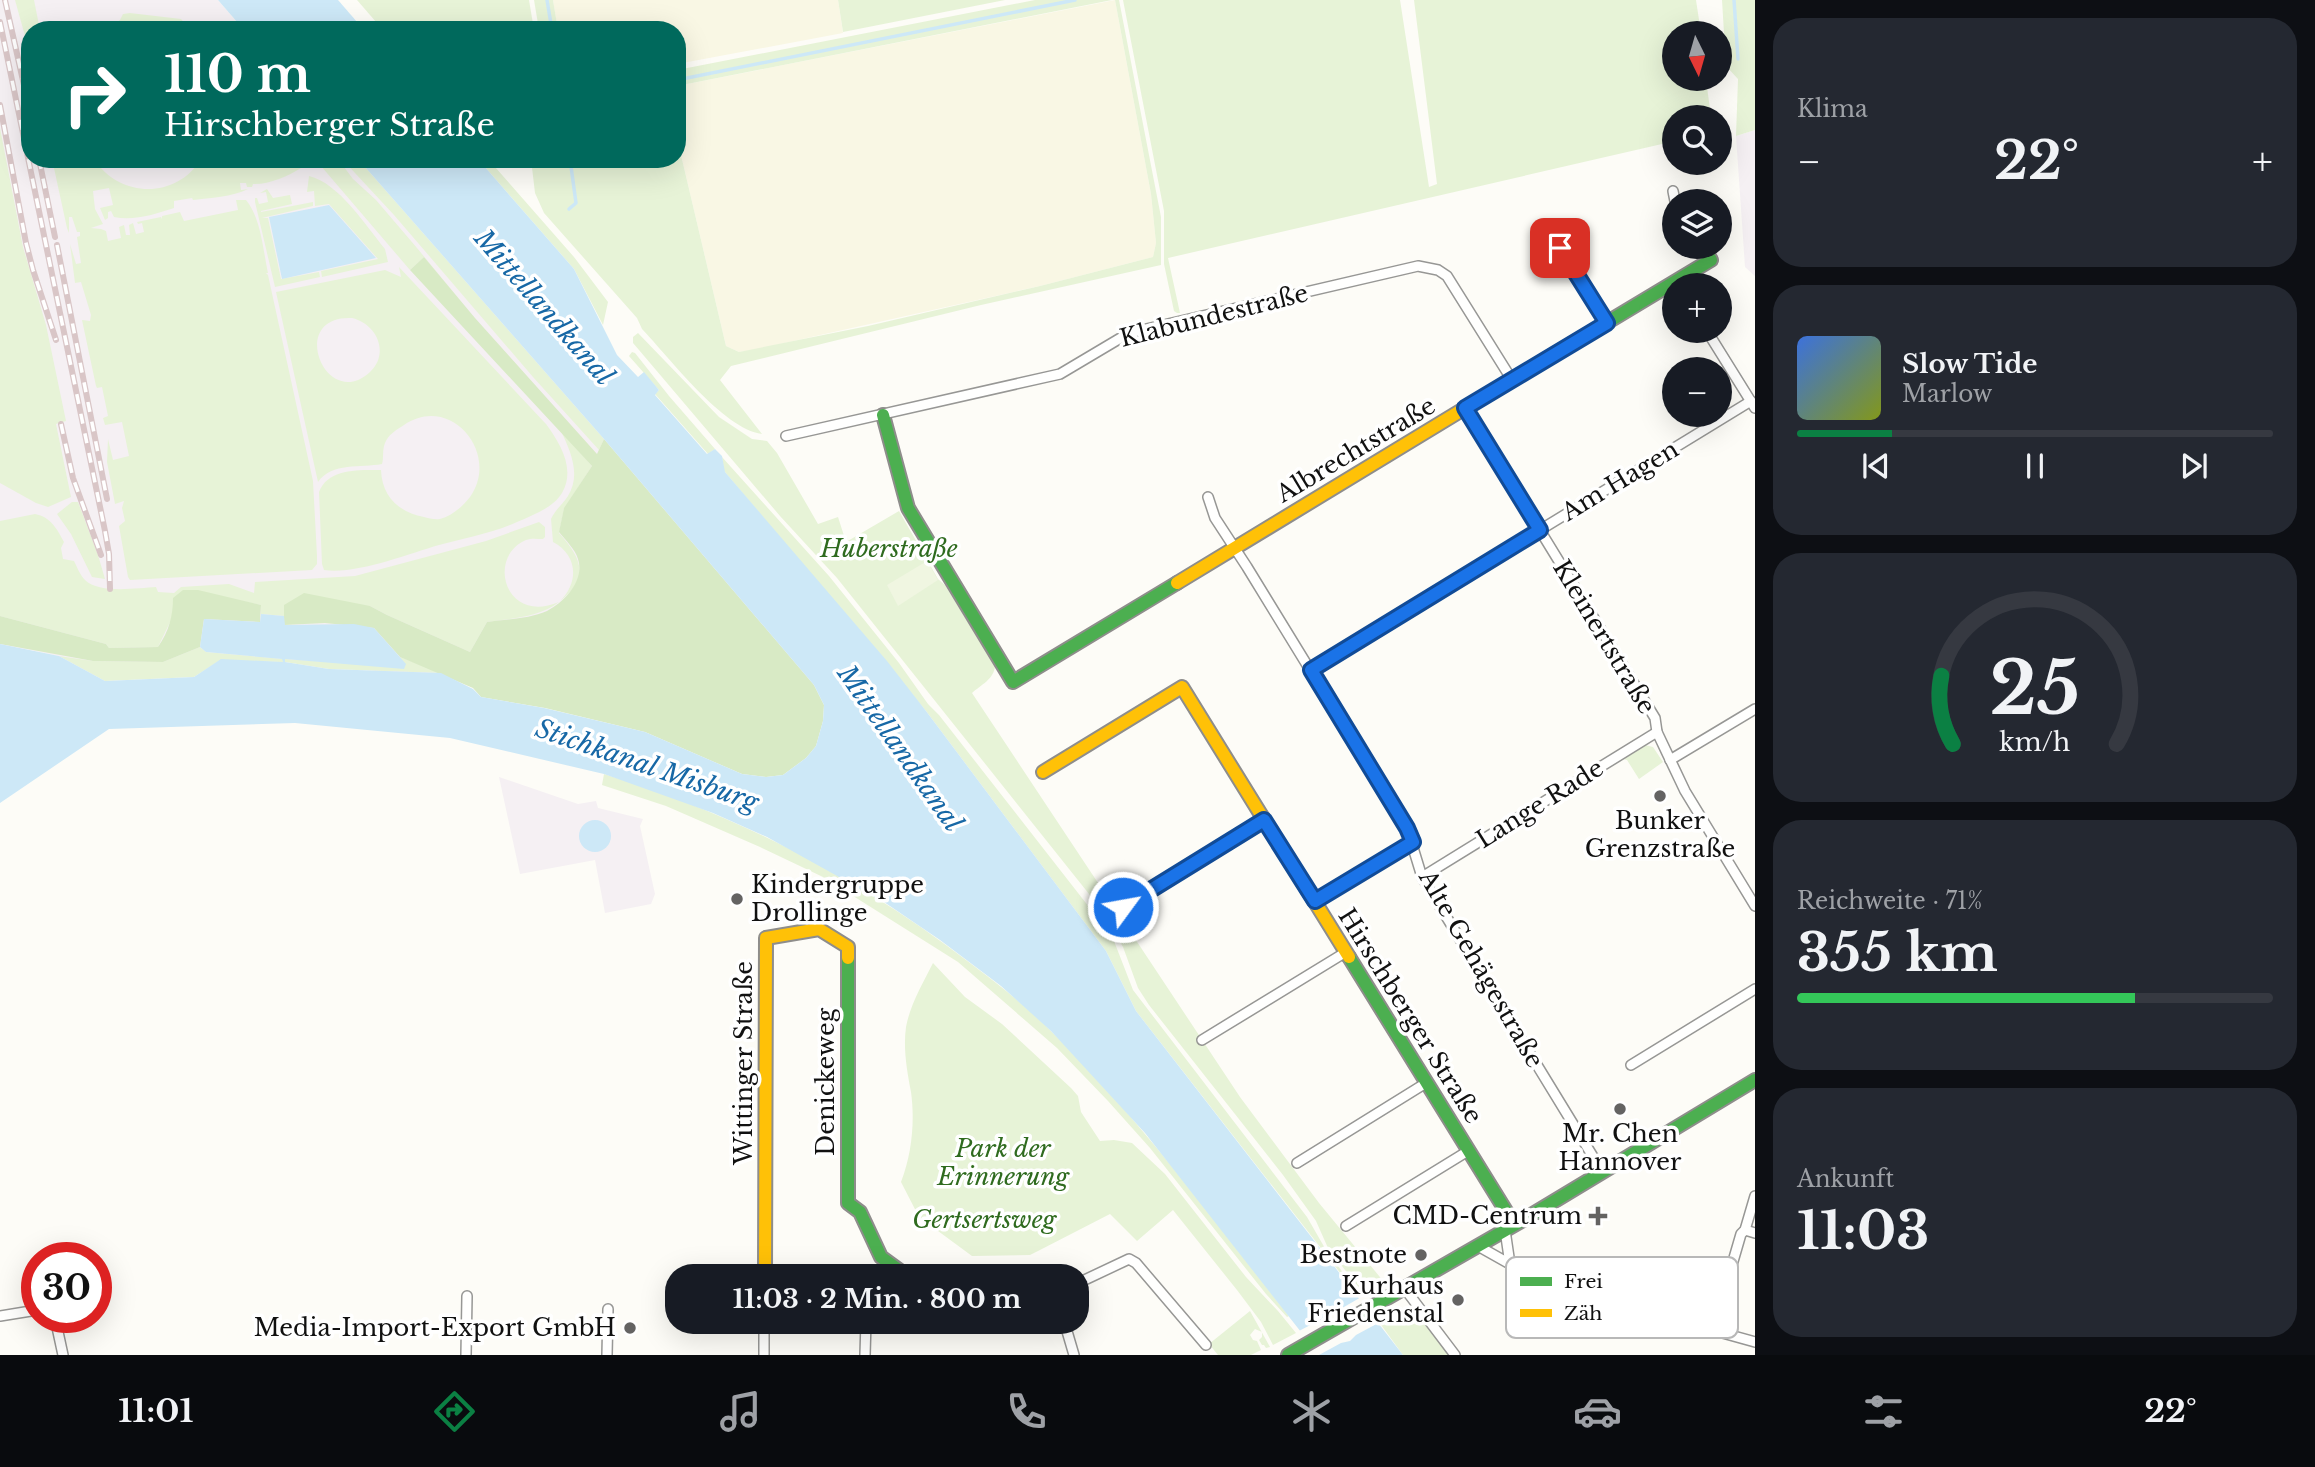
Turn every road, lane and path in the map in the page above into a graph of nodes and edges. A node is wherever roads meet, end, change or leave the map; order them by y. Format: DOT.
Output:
graph roads {
  1 [pos="1547,229"];
  2 [pos="1710,259"];
  3 [pos="1692,273"];
  4 [pos="1662,292"];
  5 [pos="1607,323"];
  6 [pos="1715,343"];
  7 [pos="1512,380"];
  8 [pos="1753,404"];
  9 [pos="1465,408"];
  10 [pos="883,415"];
  11 [pos="786,436"];
  12 [pos="1208,498"];
  13 [pos="1540,530"];
  14 [pos="1235,548"];
  15 [pos="1311,670"];
  16 [pos="1755,709"];
  17 [pos="1657,732"];
  18 [pos="1670,760"];
  19 [pos="1042,772"];
  20 [pos="1264,820"];
  21 [pos="1413,842"];
  22 [pos="1422,877"];
  23 [pos="1315,901"];
  24 [pos="1755,906"];
  25 [pos="1123,907"];
  26 [pos="848,947"];
  27 [pos="1346,952"];
  28 [pos="1755,989"];
  29 [pos="1202,1040"];
  30 [pos="1631,1065"];
  31 [pos="1755,1080"];
  32 [pos="1426,1083"];
  33 [pos="1468,1151"];
  34 [pos="1297,1163"];
  35 [pos="1603,1173"];
  36 [pos="1755,1196"];
  37 [pos="1346,1226"];
  38 [pos="1509,1227"];
  39 [pos="1745,1230"];
  40 [pos="1755,1233"];
  41 [pos="1478,1245"];
  42 [pos="1510,1257"];
  43 [pos="1734,1257"];
  44 [pos="1506,1262"];
  45 [pos="765,1264"];
  46 [pos="890,1264"];
  47 [pos="1089,1278"];
  48 [pos="1405,1289"];
  49 [pos="467,1296"];
  50 [pos="608,1309"];
  51 [pos="21,1313"];
  52 [pos="0,1317"];
  53 [pos="58,1333"];
  54 [pos="764,1334"];
  55 [pos="866,1334"];
  56 [pos="1067,1334"];
  57 [pos="1738,1337"];
  58 [pos="1755,1342"];
  59 [pos="1206,1345"];
  60 [pos="1292,1353"];
  61 [pos="63,1355"];
  62 [pos="466,1355"];
  63 [pos="607,1355"];
  64 [pos="764,1355"];
  65 [pos="865,1355"];
  66 [pos="1074,1355"];
  67 [pos="1455,1355"];
  1 -- 5 [label="street"];
  2 -- 3 [label="street, Albrechtstraße"];
  4 -- 5 [label="street, Albrechtstraße"];
  5 -- 7 [label="street, Albrechtstraße"];
  6 -- 8 [label="street"];
  7 -- 9 [label="street, Albrechtstraße"];
  7 -- 10 [label="street, Klabundestraße"];
  8 -- 13 [label="street, Am Hagen"];
  9 -- 13 [label="street, Kleinertstraße"];
  9 -- 14 [label="street, Albrechtstraße"];
  10 -- 11 [label="street, Klabundestraße"];
  10 -- 14 [label="street, Albrechtstraße"];
  12 -- 14 [label="street"];
  13 -- 15 [label="street, Am Hagen"];
  13 -- 17 [label="street, Kleinertstraße"];
  14 -- 15 [label="street, Alte Gehägestraße"];
  15 -- 21 [label="street, Alte Gehägestraße"];
  16 -- 18 [label="street"];
  17 -- 18 [label="street, Kleinertstraße"];
  17 -- 22 [label="street, Lange Rade"];
  18 -- 24 [label="street, Kleinertstraße"];
  19 -- 20 [label="street, Hirschberger Straße"];
  20 -- 23 [label="street, Hirschberger Straße"];
  20 -- 25 [label="street"];
  21 -- 22 [label="street, Alte Gehägestraße"];
  21 -- 23 [label="street"];
  22 -- 35 [label="street, Alte Gehägestraße"];
  23 -- 27 [label="street, Hirschberger Straße"];
  26 -- 45 [label="street, Wittinger Straße"];
  26 -- 46 [label="street, Denickeweg"];
  27 -- 29 [label="street"];
  27 -- 32 [label="street, Hirschberger Straße"];
  28 -- 30 [label="street"];
  31 -- 35 [label="street"];
  32 -- 33 [label="street, Hirschberger Straße"];
  32 -- 34 [label="street"];
  33 -- 37 [label="street"];
  33 -- 38 [label="street, Hirschberger Straße"];
  35 -- 38 [label="street"];
  36 -- 39 [label="street"];
  38 -- 41 [label="street"];
  38 -- 42 [label="street"];
  39 -- 40 [label="street"];
  39 -- 43 [label="street"];
  41 -- 44 [label="street"];
  41 -- 48 [label="street"];
  47 -- 59 [label="street"];
  48 -- 60 [label="street"];
  48 -- 67 [label="street"];
  49 -- 62 [label="street"];
  50 -- 63 [label="street"];
  51 -- 52 [label="street"];
  53 -- 61 [label="street"];
  54 -- 64 [label="street"];
  55 -- 65 [label="street"];
  56 -- 66 [label="street"];
  57 -- 58 [label="street"];
}
